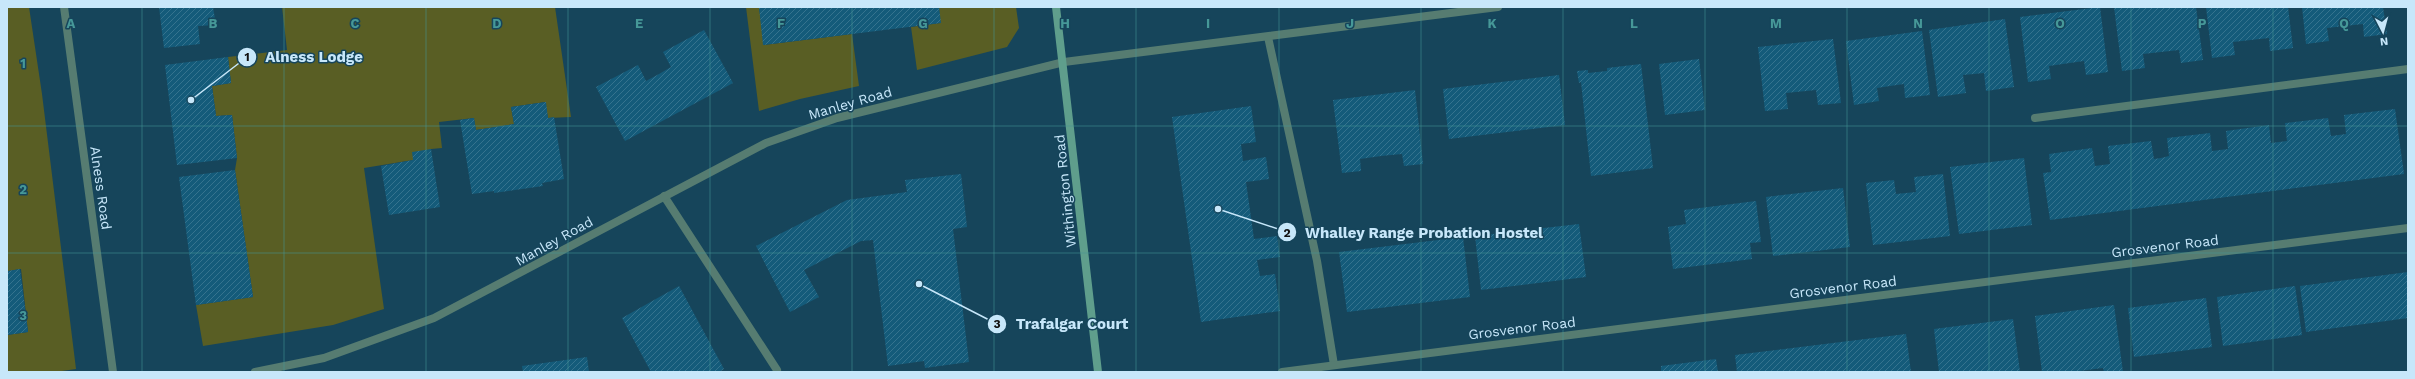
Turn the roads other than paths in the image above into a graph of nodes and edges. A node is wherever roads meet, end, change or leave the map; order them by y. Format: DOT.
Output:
graph roads {
  1 [pos="64,7"];
  2 [pos="1056,7"];
  3 [pos="1498,7"];
  4 [pos="1268,37"];
  5 [pos="1064,62"];
  6 [pos="2408,69"];
  7 [pos="2035,118"];
  8 [pos="664,196"];
  9 [pos="2408,228"];
  10 [pos="1334,366"];
  11 [pos="777,370"];
  12 [pos="113,372"];
  13 [pos="255,372"];
  14 [pos="1098,372"];
  15 [pos="1282,372"];
  1 -- 12 [label="street, Alness Road"];
  2 -- 5 [label="street, Withington Road"];
  3 -- 4 [label="street, Manley Road"];
  4 -- 5 [label="street, Manley Road"];
  4 -- 10 [label="street"];
  5 -- 8 [label="street, Manley Road"];
  5 -- 14 [label="street, Withington Road"];
  6 -- 7 [label="street"];
  8 -- 11 [label="street"];
  8 -- 13 [label="street, Manley Road"];
  9 -- 10 [label="street, Grosvenor Road"];
  10 -- 15 [label="street, Grosvenor Road"];
}
